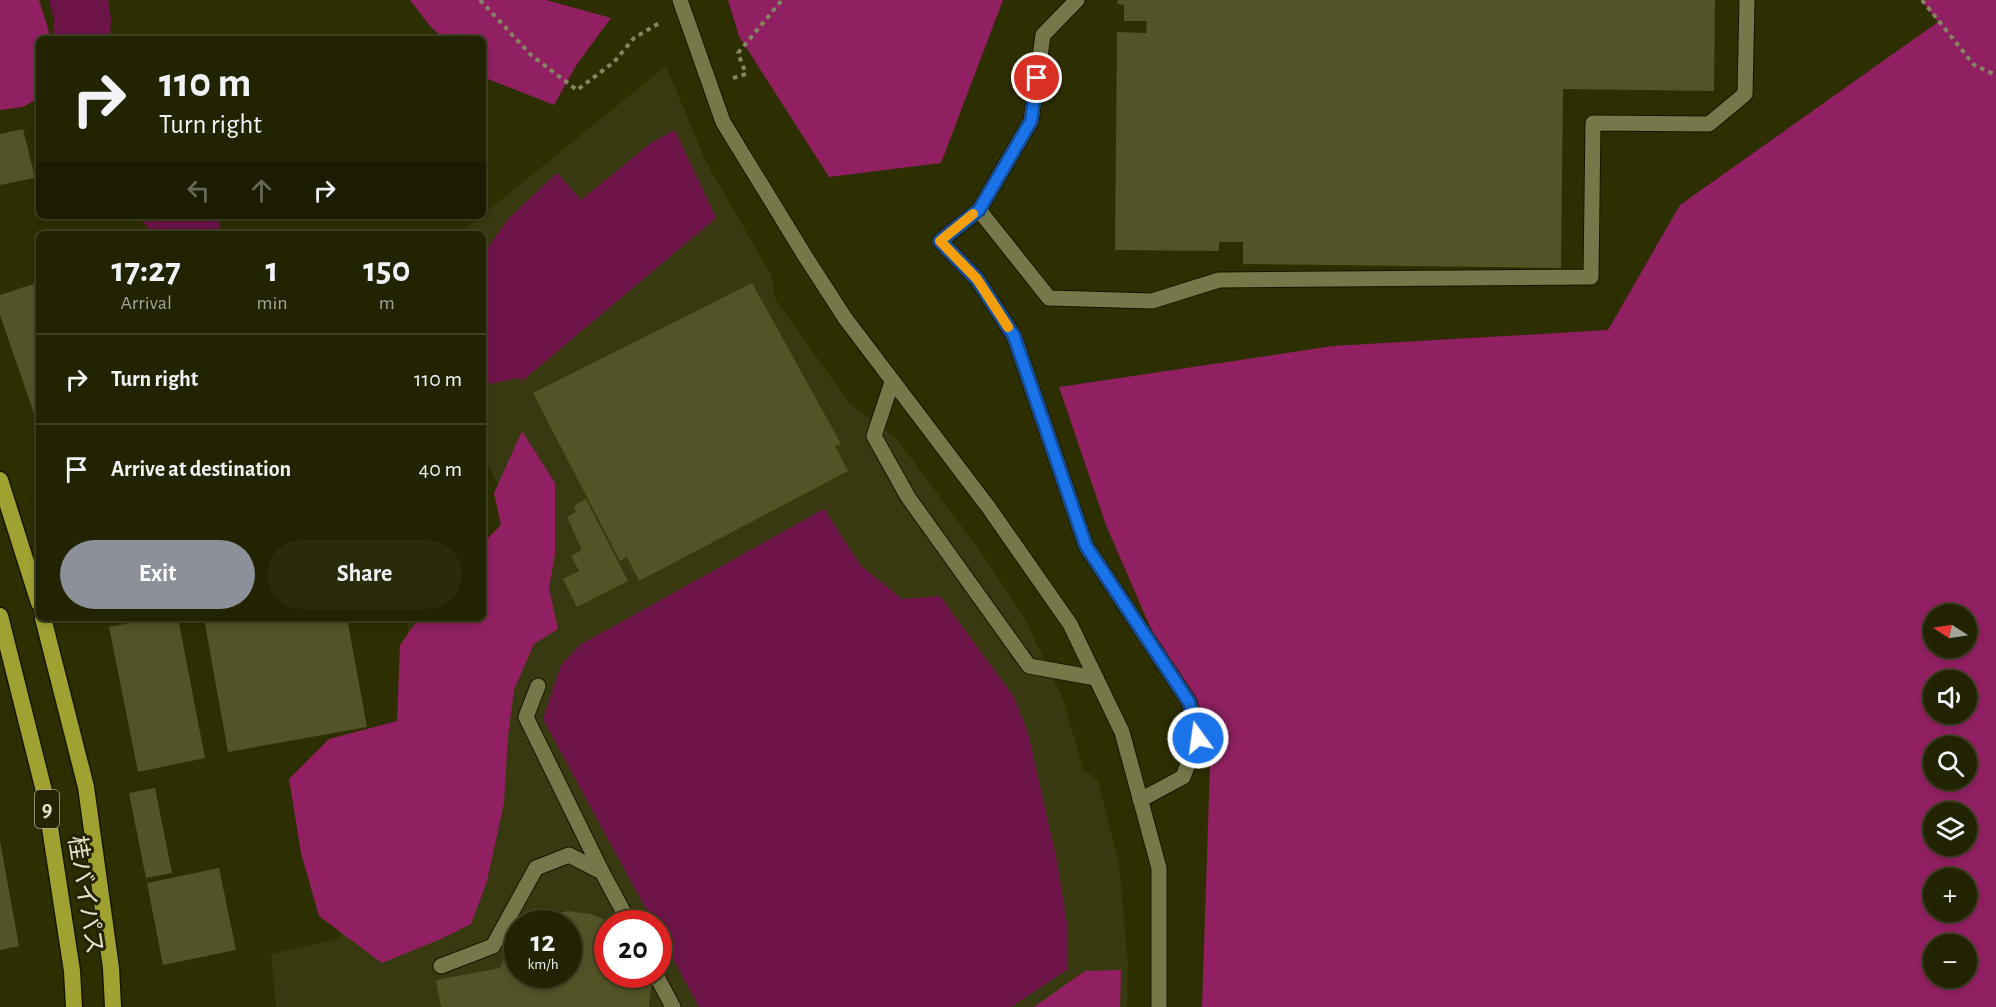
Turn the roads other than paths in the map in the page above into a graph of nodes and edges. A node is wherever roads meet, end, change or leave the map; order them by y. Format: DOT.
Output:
graph roads {
  1 [pos="1077,0"];
  2 [pos="1747,0"];
  3 [pos="681,5"];
  4 [pos="979,210"];
  5 [pos="892,382"];
  6 [pos="0,480"];
  7 [pos="36,594"];
  8 [pos="0,616"];
  9 [pos="44,621"];
  10 [pos="1096,678"];
  11 [pos="538,686"];
  12 [pos="1140,800"];
  13 [pos="602,872"];
  14 [pos="622,910"];
  15 [pos="441,966"];
  16 [pos="663,988"];
  17 [pos="74,1007"];
  18 [pos="113,1007"];
  19 [pos="673,1007"];
  20 [pos="1159,1007"];
  1 -- 4 [label="street"];
  2 -- 4 [label="street"];
  3 -- 5 [label="street"];
  4 -- 12 [label="street"];
  5 -- 10 [label="street"];
  5 -- 10 [label="street"];
  6 -- 7 [label="highway"];
  8 -- 17 [label="highway, 桂バイパス / 9"];
  9 -- 18 [label="highway, 桂バイパス / 9"];
  10 -- 12 [label="street"];
  11 -- 13 [label="street"];
  12 -- 20 [label="street"];
  13 -- 14 [label="street"];
  13 -- 15 [label="street"];
  16 -- 19 [label="street"];
}
